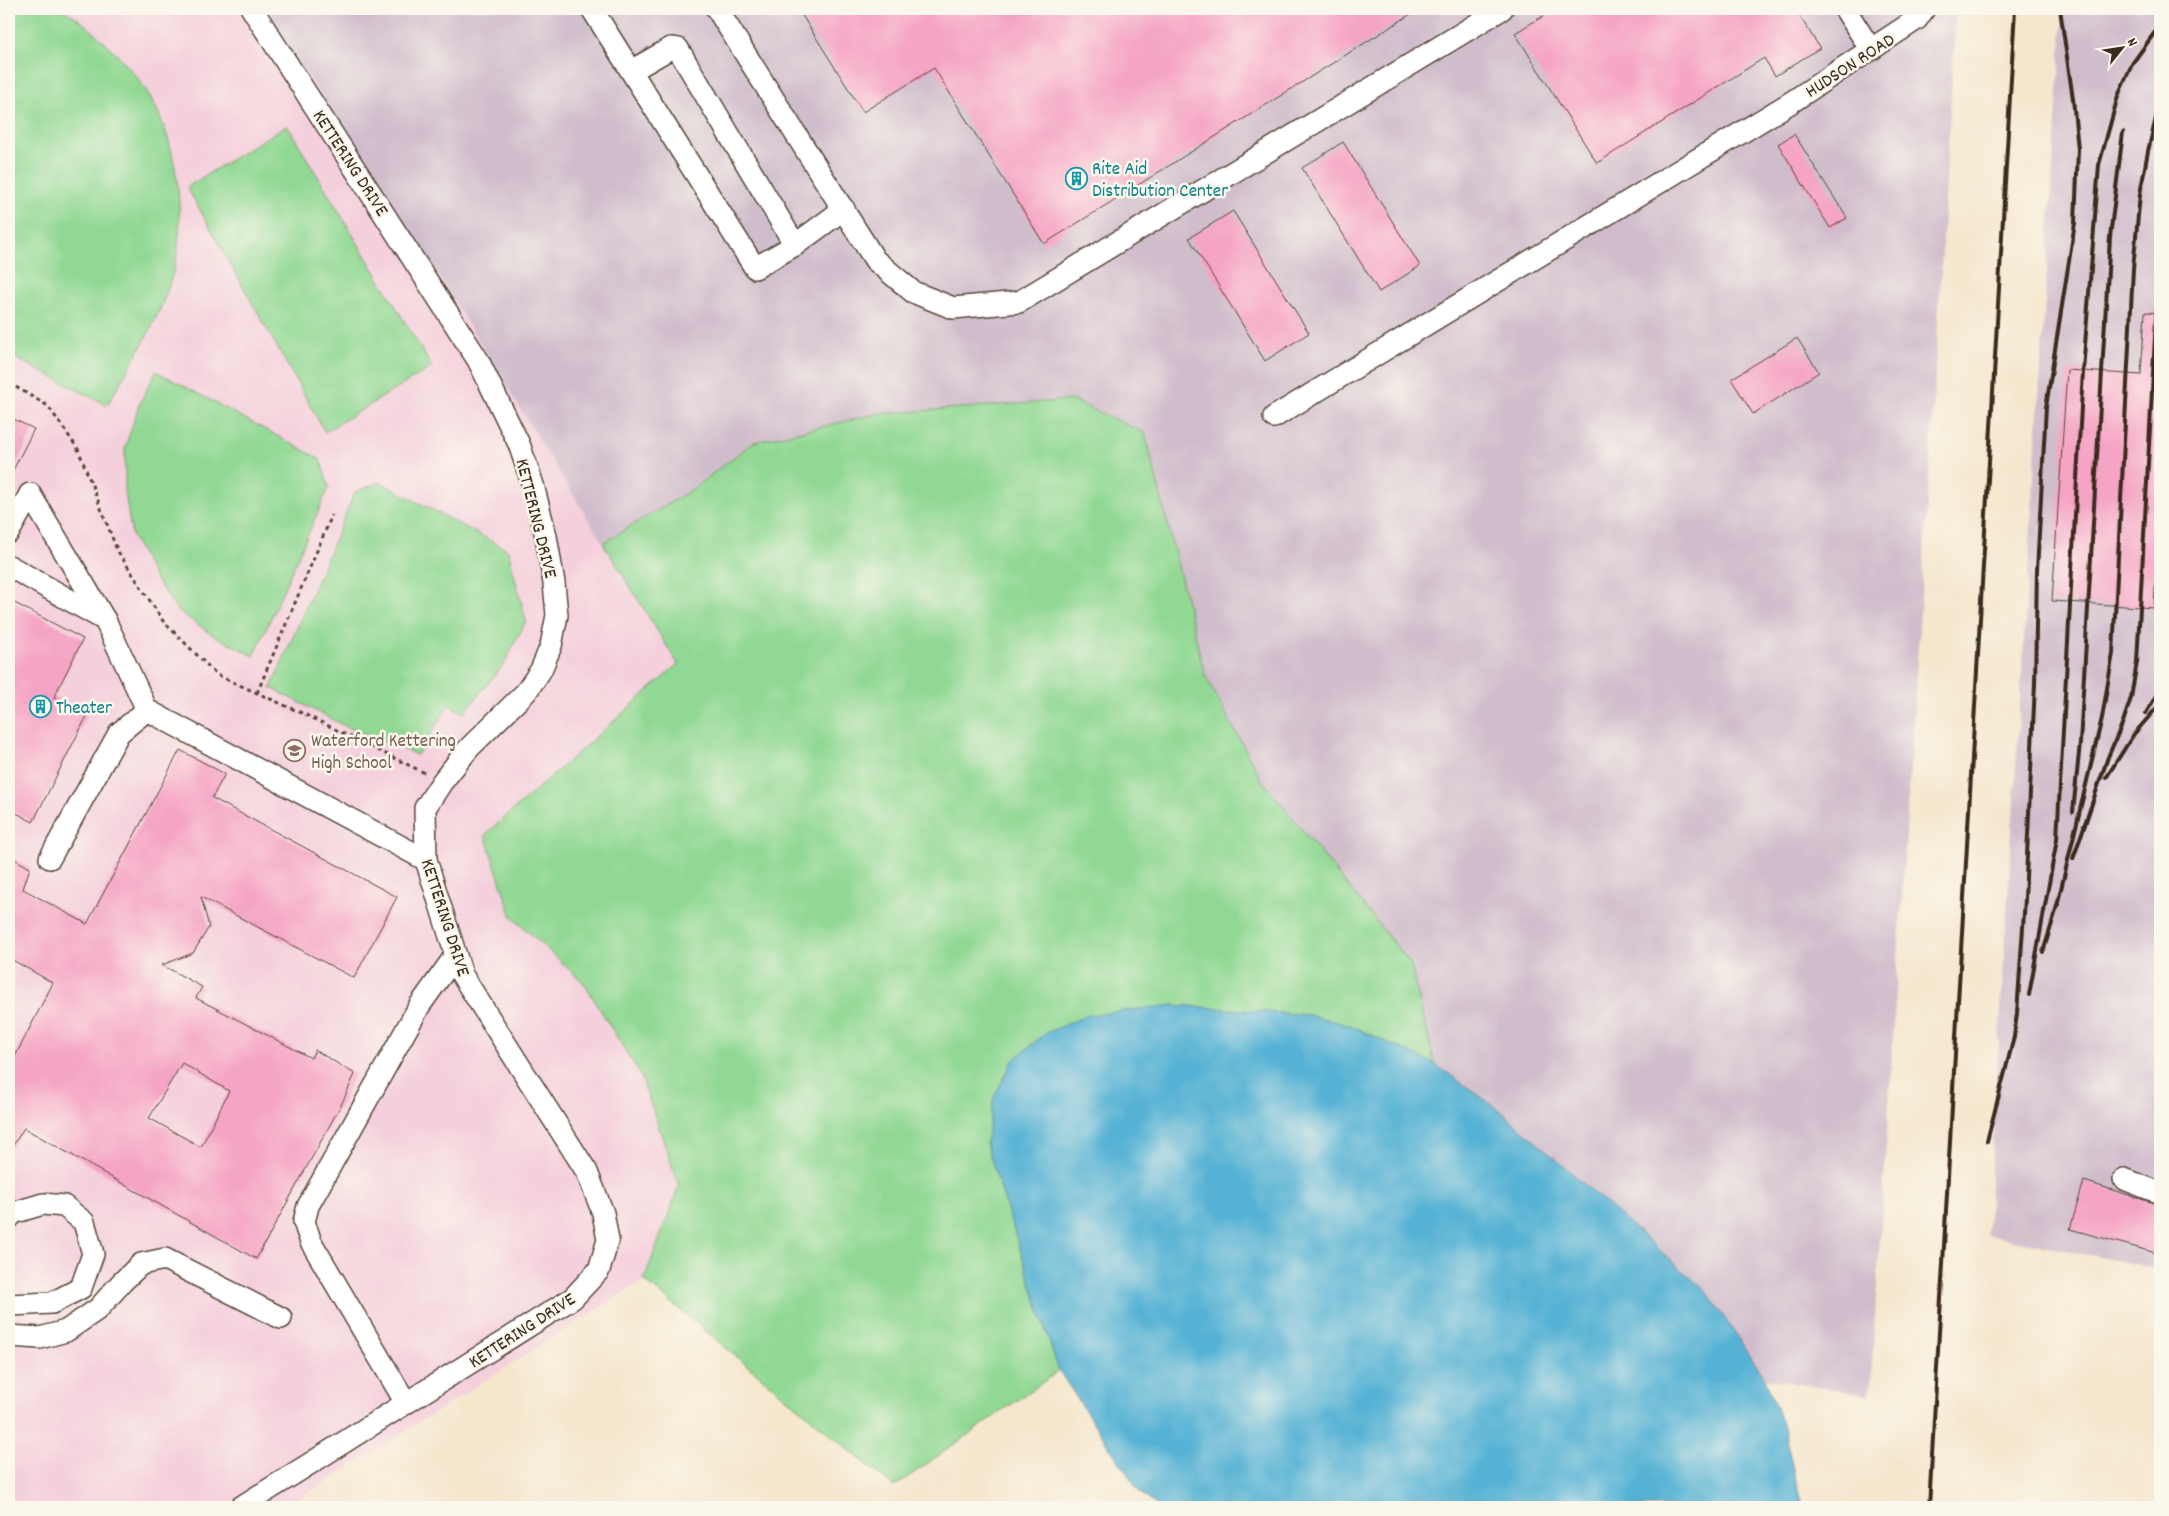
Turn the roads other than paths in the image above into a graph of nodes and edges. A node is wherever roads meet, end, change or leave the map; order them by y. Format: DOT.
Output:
graph roads {
  1 [pos="252,9"];
  2 [pos="592,9"];
  3 [pos="717,9"];
  4 [pos="1502,9"];
  5 [pos="1845,9"];
  6 [pos="1924,9"];
  7 [pos="1872,50"];
  8 [pos="631,71"];
  9 [pos="844,210"];
  10 [pos="795,245"];
  11 [pos="1274,417"];
  12 [pos="9,532"];
  13 [pos="9,566"];
  14 [pos="105,620"];
  15 [pos="147,710"];
  16 [pos="50,858"];
  17 [pos="426,860"];
  18 [pos="455,956"];
  19 [pos="2124,1179"];
  20 [pos="2160,1193"];
  21 [pos="9,1218"];
  22 [pos="9,1305"];
  23 [pos="282,1318"];
  24 [pos="9,1336"];
  25 [pos="406,1403"];
  26 [pos="241,1507"];
  1 -- 17 [label="street, KETTERING DRIVE"];
  2 -- 8 [label="street"];
  3 -- 9 [label="street"];
  4 -- 9 [label="street"];
  5 -- 7 [label="street"];
  6 -- 7 [label="street, HUDSON ROAD"];
  7 -- 11 [label="street, HUDSON ROAD"];
  8 -- 10 [label="street"];
  8 -- 10 [label="street"];
  9 -- 10 [label="street"];
  12 -- 14 [label="street"];
  13 -- 14 [label="street"];
  14 -- 15 [label="street"];
  15 -- 16 [label="street"];
  15 -- 17 [label="street"];
  17 -- 18 [label="street, KETTERING DRIVE"];
  18 -- 25 [label="street"];
  18 -- 25 [label="street, KETTERING DRIVE"];
  19 -- 20 [label="street"];
  21 -- 22 [label="street"];
  23 -- 24 [label="street"];
  25 -- 26 [label="street, KETTERING DRIVE"];
}
